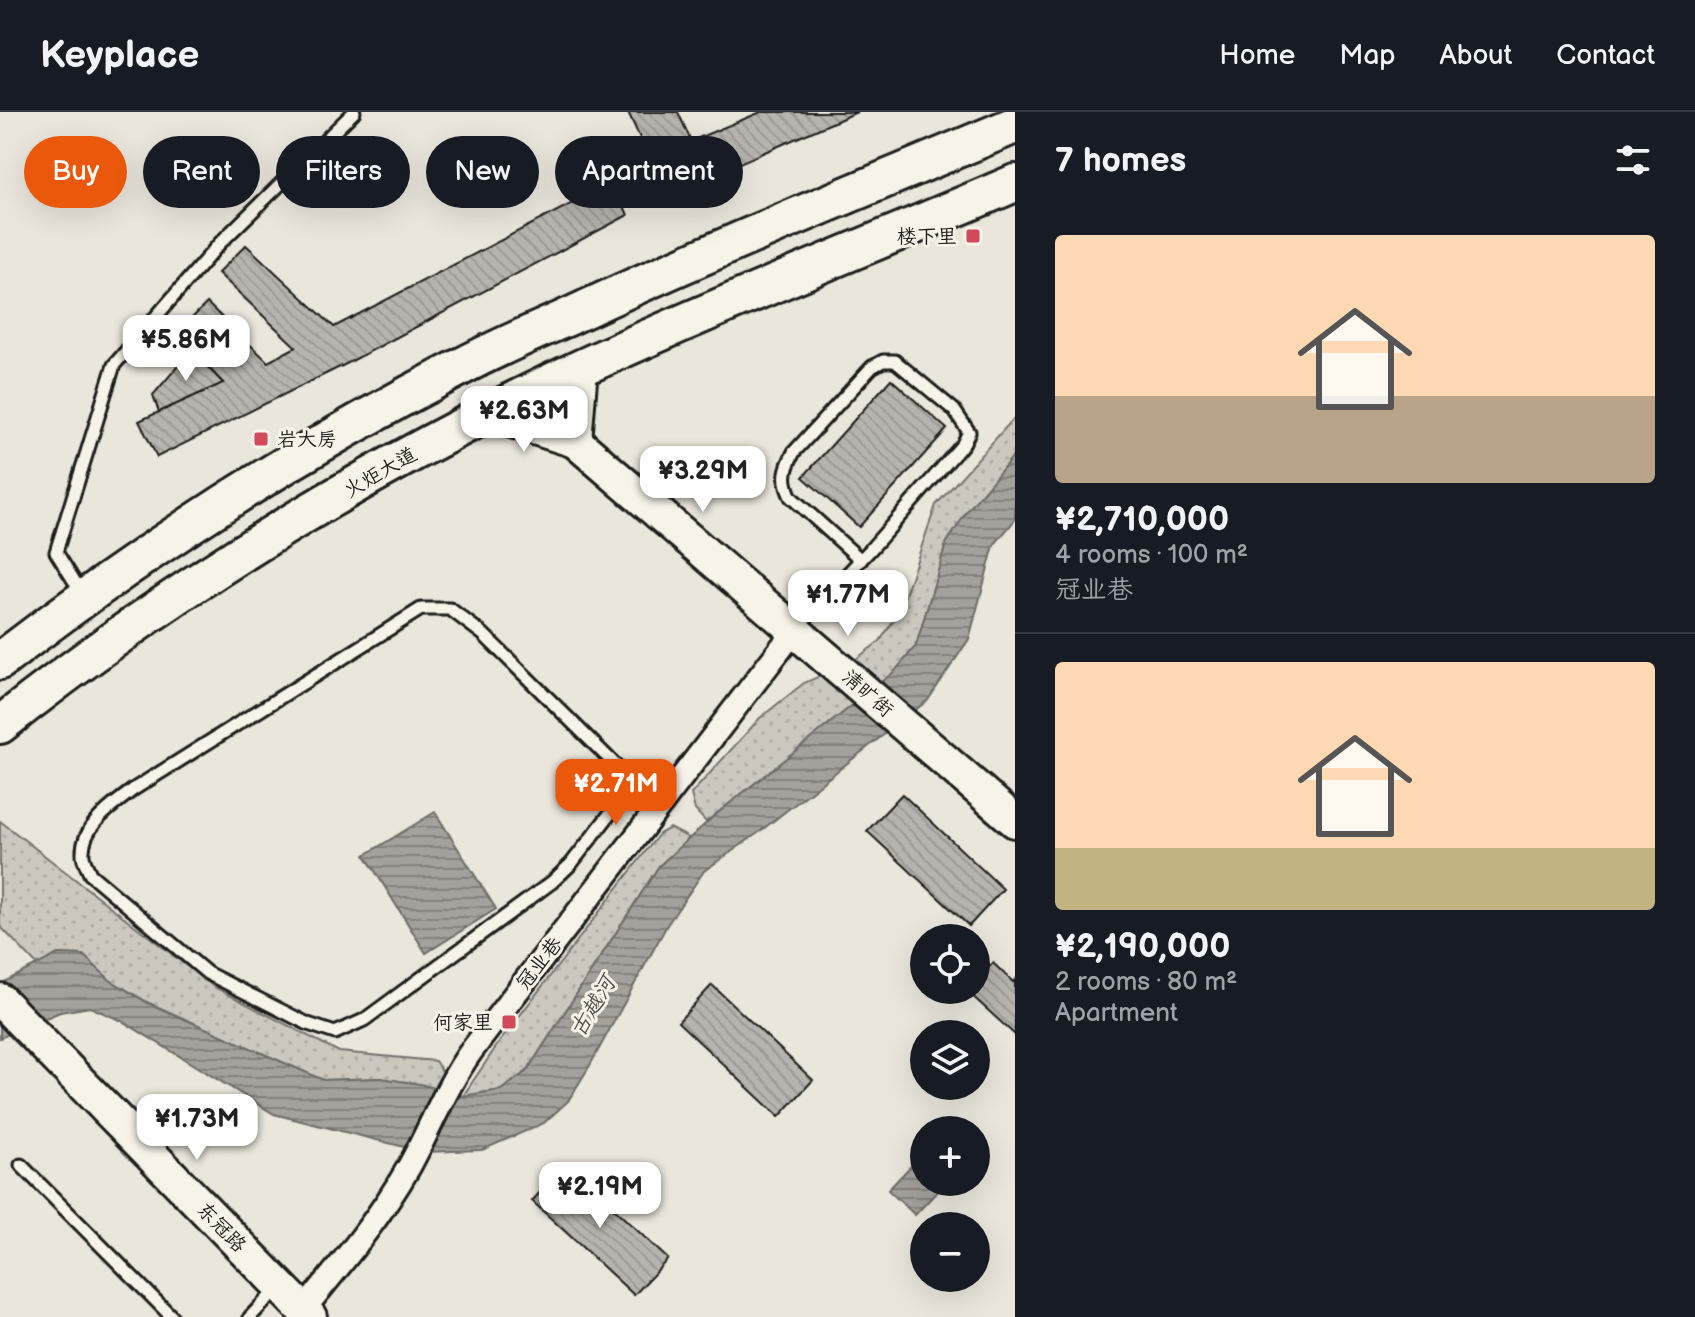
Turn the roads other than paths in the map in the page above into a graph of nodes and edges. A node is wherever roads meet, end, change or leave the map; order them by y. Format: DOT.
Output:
graph roads {
  1 [pos="354,112"];
  2 [pos="1015,125"];
  3 [pos="1015,183"];
  4 [pos="739,241"];
  5 [pos="757,291"];
  6 [pos="581,368"];
  7 [pos="490,414"];
  8 [pos="575,441"];
  9 [pos="861,560"];
  10 [pos="84,596"];
  11 [pos="795,630"];
  12 [pos="0,661"];
  13 [pos="0,725"];
  14 [pos="634,783"];
  15 [pos="659,808"];
  16 [pos="1015,821"];
  17 [pos="0,1000"];
  18 [pos="21,1165"];
  19 [pos="280,1286"];
  20 [pos="307,1313"];
  21 [pos="172,1317"];
  22 [pos="250,1317"];
  1 -- 10 [label="lane"];
  2 -- 4 [label="main road"];
  3 -- 5 [label="main road, 火炬大道"];
  4 -- 5 [label="main road"];
  4 -- 10 [label="main road"];
  5 -- 6 [label="main road, 火炬大道"];
  6 -- 7 [label="main road, 火炬大道"];
  6 -- 8 [label="street"];
  7 -- 8 [label="street, 清旷街"];
  7 -- 13 [label="main road, 火炬大道"];
  8 -- 11 [label="street, 清旷街"];
  9 -- 9 [label="lane"];
  9 -- 11 [label="lane"];
  10 -- 12 [label="main road"];
  11 -- 15 [label="street, 冠业巷"];
  11 -- 16 [label="street, 清旷街"];
  14 -- 14 [label="lane"];
  14 -- 15 [label="lane"];
  15 -- 20 [label="street, 冠业巷"];
  17 -- 19 [label="street, 东冠路"];
  18 -- 21 [label="lane"];
  19 -- 20 [label="street, 东冠路"];
  19 -- 22 [label="lane"];
}
